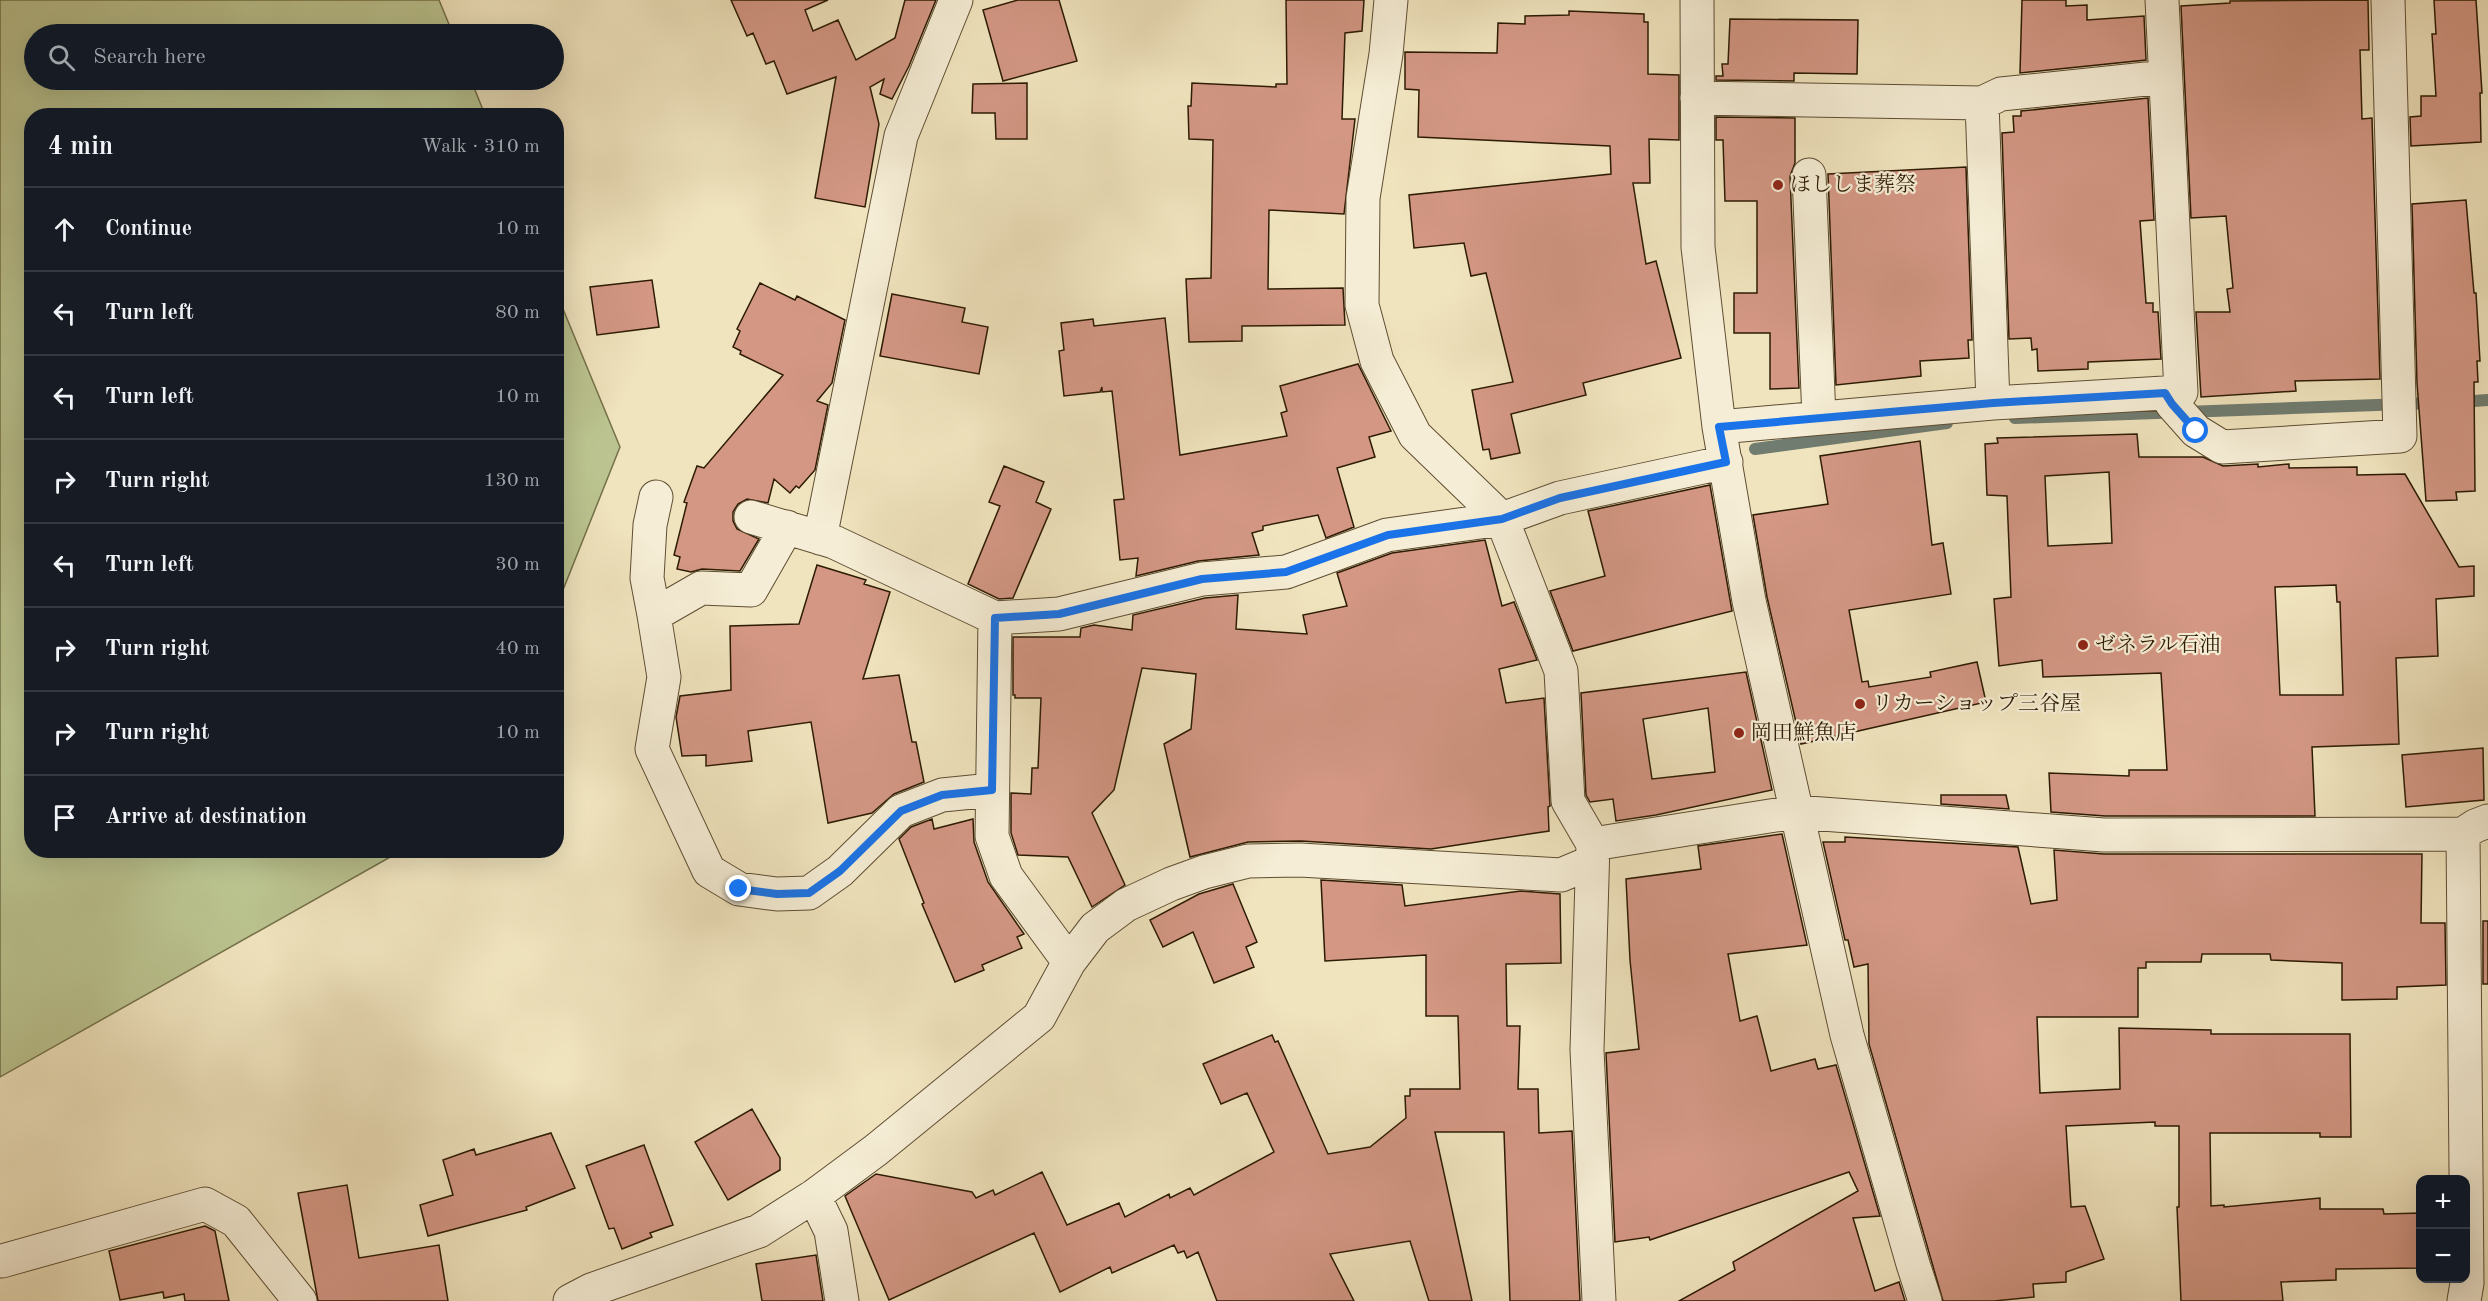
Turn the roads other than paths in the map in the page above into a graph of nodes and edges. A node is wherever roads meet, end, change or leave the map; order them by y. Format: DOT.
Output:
graph roads {
  1 [pos="956,0"];
  2 [pos="1391,0"];
  3 [pos="1697,0"];
  4 [pos="2162,0"];
  5 [pos="2388,0"];
  6 [pos="2165,77"];
  7 [pos="1697,98"];
  8 [pos="1982,103"];
  9 [pos="1809,175"];
  10 [pos="1993,403"];
  11 [pos="2175,407"];
  12 [pos="1819,418"];
  13 [pos="1719,427"];
  14 [pos="1726,462"];
  15 [pos="656,497"];
  16 [pos="751,517"];
  17 [pos="1502,519"];
  18 [pos="787,527"];
  19 [pos="820,538"];
  20 [pos="654,615"];
  21 [pos="995,618"];
  22 [pos="992,790"];
  23 [pos="1795,812"];
  24 [pos="2475,828"];
  25 [pos="1592,853"];
  26 [pos="1069,962"];
  27 [pos="814,1196"];
  28 [pos="2,1261"];
  29 [pos="300,1301"];
  30 [pos="570,1301"];
  31 [pos="842,1301"];
  32 [pos="1599,1301"];
  33 [pos="1925,1301"];
  34 [pos="2464,1301"];
  1 -- 19 [label="street"];
  2 -- 17 [label="street"];
  3 -- 7 [label="street"];
  4 -- 6 [label="street"];
  5 -- 11 [label="street"];
  6 -- 8 [label="street"];
  6 -- 11 [label="street"];
  7 -- 8 [label="street"];
  7 -- 13 [label="street"];
  8 -- 10 [label="street"];
  9 -- 12 [label="street"];
  10 -- 11 [label="street"];
  10 -- 12 [label="street"];
  12 -- 13 [label="street"];
  13 -- 14 [label="street"];
  14 -- 17 [label="street"];
  14 -- 23 [label="street"];
  15 -- 20 [label="street"];
  16 -- 18 [label="street"];
  17 -- 21 [label="street"];
  17 -- 25 [label="street"];
  18 -- 19 [label="street"];
  18 -- 20 [label="street"];
  19 -- 21 [label="street"];
  20 -- 22 [label="street"];
  21 -- 22 [label="street"];
  22 -- 26 [label="street"];
  23 -- 24 [label="street"];
  23 -- 25 [label="street"];
  23 -- 33 [label="street"];
  24 -- 34 [label="street"];
  25 -- 26 [label="street"];
  25 -- 32 [label="street"];
  26 -- 27 [label="street"];
  27 -- 30 [label="street"];
  27 -- 31 [label="street"];
  28 -- 29 [label="street"];
}
